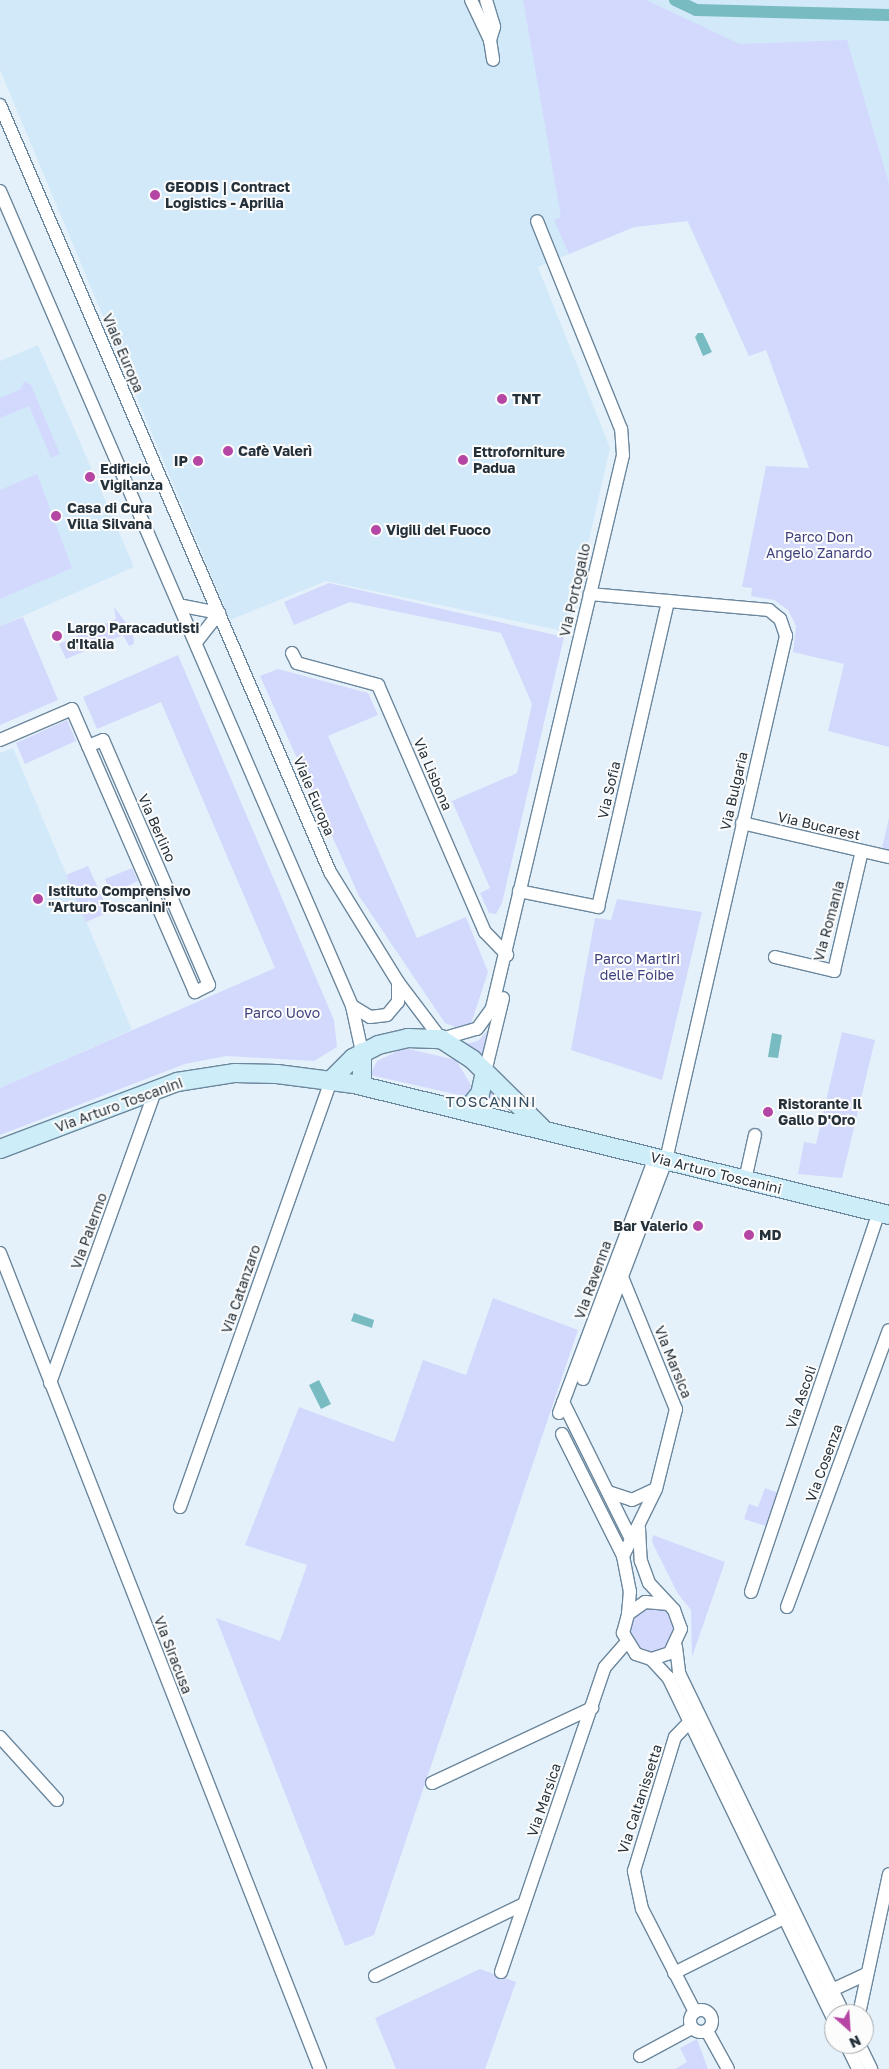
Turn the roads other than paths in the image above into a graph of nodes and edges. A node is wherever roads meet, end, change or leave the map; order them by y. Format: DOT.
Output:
graph roads {
  1 [pos="471,0"];
  2 [pos="486,0"];
  3 [pos="490,40"];
  4 [pos="494,60"];
  5 [pos="0,105"];
  6 [pos="0,191"];
  7 [pos="537,221"];
  8 [pos="590,594"];
  9 [pos="668,601"];
  10 [pos="182,606"];
  11 [pos="219,613"];
  12 [pos="197,641"];
  13 [pos="292,653"];
  14 [pos="0,740"];
  15 [pos="88,746"];
  16 [pos="742,823"];
  17 [pos="862,851"];
  18 [pos="889,857"];
  19 [pos="518,891"];
  20 [pos="507,955"];
  21 [pos="774,957"];
  22 [pos="502,977"];
  23 [pos="398,982"];
  24 [pos="352,1006"];
  25 [pos="441,1039"];
  26 [pos="362,1052"];
  27 [pos="485,1072"];
  28 [pos="331,1080"];
  29 [pos="362,1085"];
  30 [pos="156,1088"];
  31 [pos="466,1111"];
  32 [pos="544,1130"];
  33 [pos="755,1134"];
  34 [pos="0,1149"];
  35 [pos="661,1159"];
  36 [pos="745,1180"];
  37 [pos="884,1213"];
  38 [pos="0,1252"];
  39 [pos="622,1277"];
  40 [pos="889,1330"];
  41 [pos="583,1379"];
  42 [pos="50,1383"];
  43 [pos="562,1434"];
  44 [pos="587,1450"];
  45 [pos="573,1456"];
  46 [pos="656,1489"];
  47 [pos="608,1491"];
  48 [pos="180,1508"];
  49 [pos="635,1534"];
  50 [pos="623,1556"];
  51 [pos="752,1592"];
  52 [pos="666,1604"];
  53 [pos="788,1607"];
  54 [pos="628,1614"];
  55 [pos="626,1642"];
  56 [pos="676,1647"];
  57 [pos="652,1659"];
  58 [pos="592,1708"];
  59 [pos="694,1717"];
  60 [pos="0,1737"];
  61 [pos="432,1784"];
  62 [pos="57,1800"];
  63 [pos="889,1874"];
  64 [pos="524,1904"];
  65 [pos="788,1916"];
  66 [pos="501,1972"];
  67 [pos="674,1974"];
  68 [pos="866,1974"];
  69 [pos="375,1976"];
  70 [pos="832,1990"];
  71 [pos="827,2004"];
  72 [pos="839,2004"];
  73 [pos="861,2004"];
  74 [pos="695,2012"];
  75 [pos="692,2028"];
  76 [pos="707,2031"];
  77 [pos="851,2054"];
  78 [pos="864,2054"];
  79 [pos="640,2056"];
  80 [pos="320,2069"];
  81 [pos="728,2069"];
  82 [pos="858,2069"];
  83 [pos="871,2069"];
  1 -- 3 [label="street"];
  2 -- 3 [label="street"];
  3 -- 4 [label="street"];
  5 -- 11 [label="street, Viale Europa"];
  6 -- 10 [label="street"];
  7 -- 8 [label="street, Via Portogallo"];
  8 -- 9 [label="street, Via Bulgaria"];
  8 -- 19 [label="street, Via Portogallo"];
  9 -- 16 [label="street, Via Bulgaria"];
  9 -- 19 [label="street, Via Sofia"];
  10 -- 11 [label="street"];
  10 -- 12 [label="street"];
  11 -- 12 [label="street"];
  11 -- 23 [label="street, Viale Europa"];
  12 -- 24 [label="street"];
  13 -- 20 [label="street, Via Lisbona"];
  14 -- 15 [label="street, Via Berlino"];
  15 -- 15 [label="street, Via Berlino"];
  16 -- 17 [label="street, Via Bucarest"];
  16 -- 35 [label="street, Via Bulgaria"];
  17 -- 18 [label="street, Via Bucarest"];
  17 -- 21 [label="street, Via Romania"];
  19 -- 20 [label="street, Via Portogallo"];
  20 -- 22 [label="street, Via Portogallo"];
  22 -- 25 [label="street, Via Portogallo"];
  22 -- 27 [label="street, Via Portogallo"];
  23 -- 24 [label="street"];
  23 -- 25 [label="street, Viale Europa"];
  24 -- 26 [label="street"];
  25 -- 26 [label="street"];
  25 -- 27 [label="street"];
  26 -- 28 [label="street"];
  26 -- 29 [label="street"];
  27 -- 31 [label="street"];
  27 -- 32 [label="street"];
  28 -- 29 [label="street, Via Arturo Toscanini"];
  28 -- 30 [label="street, Via Arturo Toscanini"];
  28 -- 48 [label="street, Via Catanzaro"];
  29 -- 31 [label="street, Via Arturo Toscanini"];
  30 -- 34 [label="street, Via Arturo Toscanini"];
  30 -- 42 [label="street, Via Palermo"];
  31 -- 32 [label="street, Via Arturo Toscanini"];
  32 -- 35 [label="street, Via Arturo Toscanini"];
  33 -- 36 [label="street"];
  35 -- 36 [label="street, Via Arturo Toscanini"];
  35 -- 39 [label="street"];
  35 -- 44 [label="street, Via Ravenna"];
  36 -- 37 [label="street, Via Arturo Toscanini"];
  37 -- 51 [label="street, Via Ascoli"];
  38 -- 42 [label="street, Via Siracusa"];
  39 -- 41 [label="street"];
  39 -- 46 [label="street, Via Marsica"];
  40 -- 53 [label="street, Via Cosenza"];
  42 -- 80 [label="street, Via Siracusa"];
  43 -- 45 [label="street"];
  44 -- 45 [label="street"];
  44 -- 47 [label="street"];
  45 -- 50 [label="street"];
  46 -- 47 [label="street"];
  46 -- 49 [label="street, Via Marsica"];
  47 -- 49 [label="street"];
  49 -- 50 [label="street, Via Marsica"];
  49 -- 52 [label="street, Via Marsica"];
  50 -- 54 [label="street"];
  52 -- 54 [label="street"];
  52 -- 56 [label="street"];
  54 -- 55 [label="street"];
  55 -- 57 [label="street"];
  55 -- 58 [label="street, Via Marsica"];
  56 -- 57 [label="street"];
  56 -- 59 [label="street"];
  57 -- 59 [label="street"];
  58 -- 61 [label="street"];
  58 -- 64 [label="street, Via Marsica"];
  59 -- 65 [label="street"];
  59 -- 67 [label="street, Via Caltanissetta"];
  60 -- 62 [label="street"];
  63 -- 68 [label="street"];
  64 -- 66 [label="street, Via Marsica"];
  64 -- 69 [label="street"];
  65 -- 67 [label="street"];
  65 -- 70 [label="street"];
  65 -- 71 [label="street"];
  67 -- 74 [label="street, Via Caltanissetta"];
  68 -- 70 [label="street"];
  68 -- 73 [label="street"];
  70 -- 72 [label="street"];
  74 -- 75 [label="street"];
  74 -- 76 [label="street, Via Caltanissetta"];
  75 -- 76 [label="street"];
  75 -- 79 [label="street"];
  76 -- 81 [label="street, Via Caltanissetta"];
  77 -- 82 [label="street"];
  78 -- 83 [label="street"];
}
